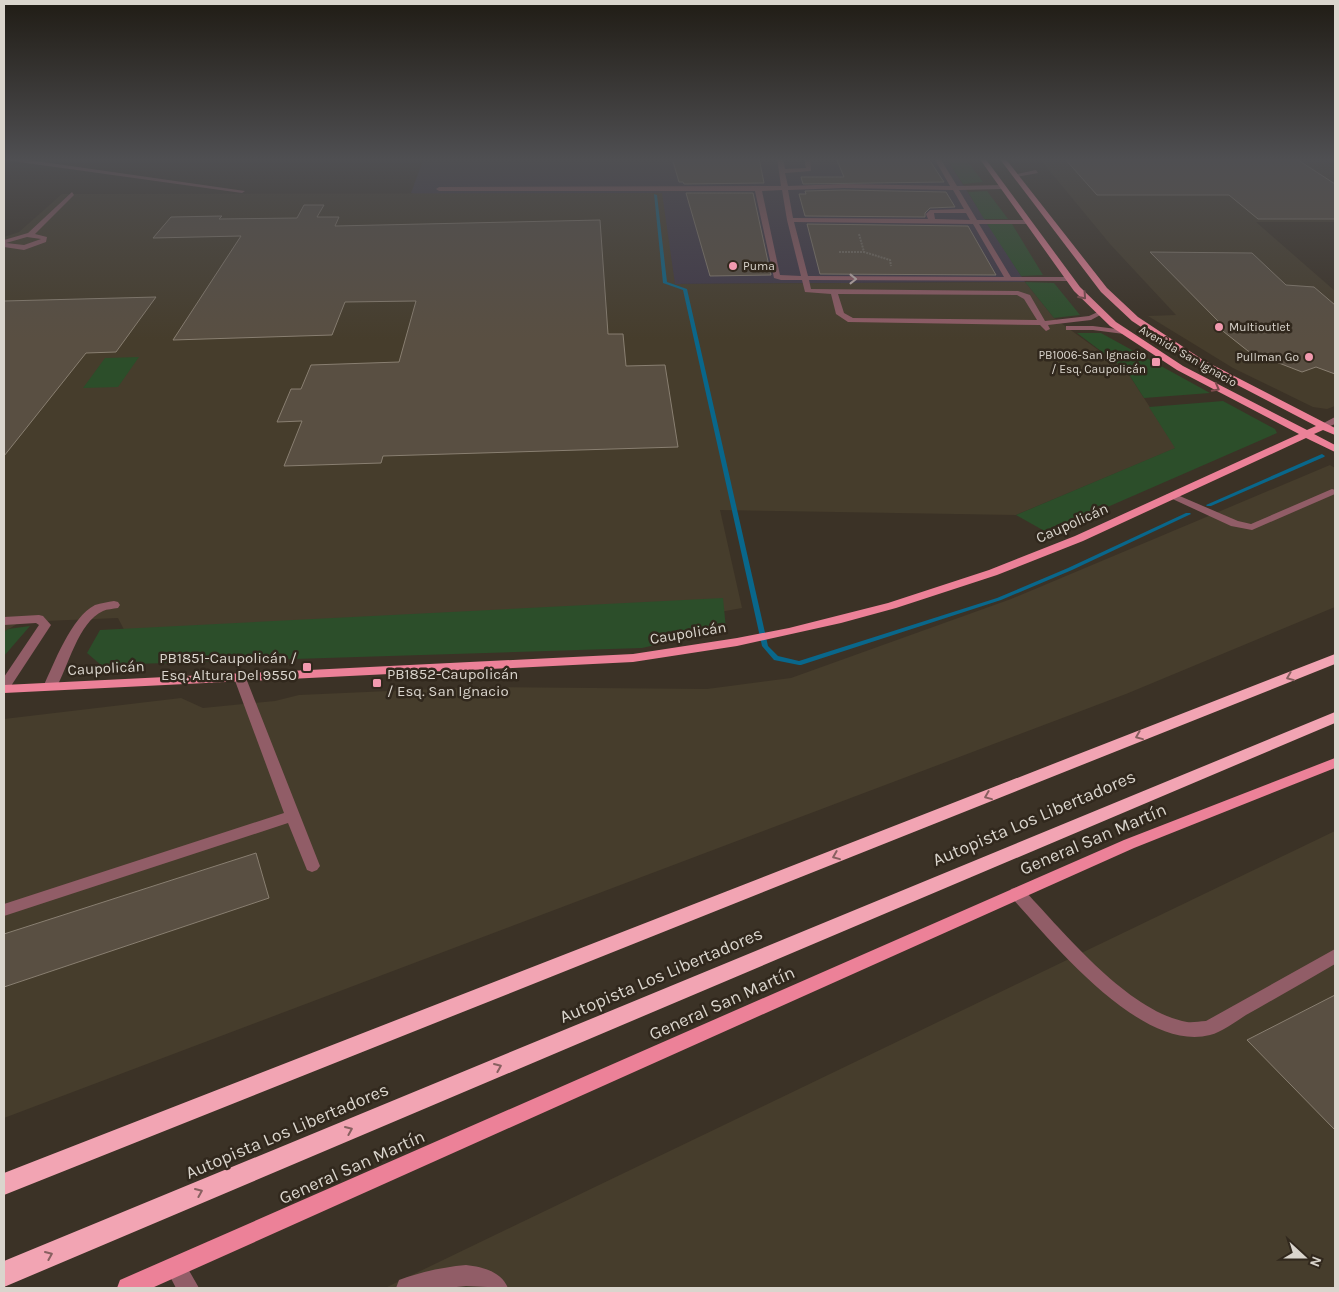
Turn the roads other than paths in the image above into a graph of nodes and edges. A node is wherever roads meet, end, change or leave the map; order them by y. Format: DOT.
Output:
graph roads {
  1 [pos="47,218"];
  2 [pos="765,218"];
  3 [pos="974,218"];
  4 [pos="1025,218"];
  5 [pos="1043,218"];
  6 [pos="790,220"];
  7 [pos="932,221"];
  8 [pos="976,222"];
  9 [pos="1028,222"];
  10 [pos="31,234"];
  11 [pos="1037,235"];
  12 [pos="1055,237"];
  13 [pos="4,243"];
  14 [pos="16,247"];
  15 [pos="8,254"];
  16 [pos="1055,261"];
  17 [pos="1081,261"];
  18 [pos="805,279"];
  19 [pos="1009,279"];
  20 [pos="1069,279"];
  21 [pos="834,292"];
  22 [pos="1100,313"];
  23 [pos="1044,326"];
  24 [pos="1124,332"];
  25 [pos="1266,396"];
  26 [pos="1246,403"];
  27 [pos="1335,420"];
  28 [pos="1323,426"];
  29 [pos="1335,432"];
  30 [pos="1306,434"];
  31 [pos="1335,449"];
  32 [pos="1332,492"];
  33 [pos="1171,496"];
  34 [pos="114,605"];
  35 [pos="4,621"];
  36 [pos="1335,659"];
  37 [pos="240,678"];
  38 [pos="4,687"];
  39 [pos="50,687"];
  40 [pos="1335,717"];
  41 [pos="1335,763"];
  42 [pos="293,816"];
  43 [pos="312,866"];
  44 [pos="1017,893"];
  45 [pos="4,910"];
  46 [pos="1335,956"];
  47 [pos="4,1184"];
  48 [pos="176,1267"];
  49 [pos="4,1274"];
  50 [pos="128,1288"];
  51 [pos="188,1288"];
  52 [pos="407,1288"];
  53 [pos="497,1288"];
  1 -- 10 [label="street"];
  2 -- 18 [label="street"];
  3 -- 8 [label="street"];
  4 -- 9 [label="main road, Avenida San Ignacio"];
  5 -- 12 [label="main road, Avenida San Ignacio"];
  6 -- 7 [label="street"];
  6 -- 18 [label="street"];
  7 -- 8 [label="street"];
  8 -- 9 [label="street"];
  8 -- 19 [label="street"];
  9 -- 11 [label="main road, Avenida San Ignacio"];
  10 -- 13 [label="street"];
  10 -- 14 [label="street"];
  11 -- 12 [label="main road"];
  11 -- 16 [label="main road, Avenida San Ignacio"];
  12 -- 17 [label="main road, Avenida San Ignacio"];
  13 -- 14 [label="street"];
  14 -- 15 [label="street"];
  16 -- 17 [label="main road"];
  16 -- 20 [label="main road, Avenida San Ignacio"];
  17 -- 25 [label="main road, Avenida San Ignacio"];
  18 -- 19 [label="street, one-way"];
  18 -- 21 [label="street"];
  19 -- 20 [label="street"];
  20 -- 22 [label="main road, Avenida San Ignacio, one-way"];
  21 -- 23 [label="street"];
  21 -- 23 [label="street"];
  22 -- 23 [label="street"];
  22 -- 24 [label="main road, Avenida San Ignacio"];
  23 -- 24 [label="street"];
  24 -- 26 [label="main road, Avenida San Ignacio, one-way"];
  25 -- 26 [label="main road"];
  25 -- 28 [label="main road, Avenida San Ignacio"];
  26 -- 30 [label="main road, Avenida San Ignacio"];
  27 -- 28 [label="street, Caupolicán"];
  28 -- 29 [label="main road, Avenida San Ignacio"];
  28 -- 30 [label="main road, Caupolicán"];
  30 -- 31 [label="main road, Avenida San Ignacio"];
  30 -- 33 [label="main road, Caupolicán"];
  32 -- 33 [label="street"];
  33 -- 37 [label="main road, Caupolicán"];
  34 -- 39 [label="street"];
  35 -- 38 [label="street"];
  36 -- 47 [label="highway, one-way"];
  37 -- 39 [label="main road, Caupolicán"];
  37 -- 42 [label="street"];
  38 -- 39 [label="main road, Caupolicán"];
  49 -- 40 [label="highway, Autopista Los Libertadores, one-way"];
  41 -- 44 [label="main road, General San Martín"];
  42 -- 43 [label="street"];
  42 -- 45 [label="street"];
  44 -- 46 [label="street"];
  44 -- 48 [label="main road, General San Martín"];
  48 -- 50 [label="main road, General San Martín"];
  48 -- 51 [label="street"];
  52 -- 53 [label="street"];
}
